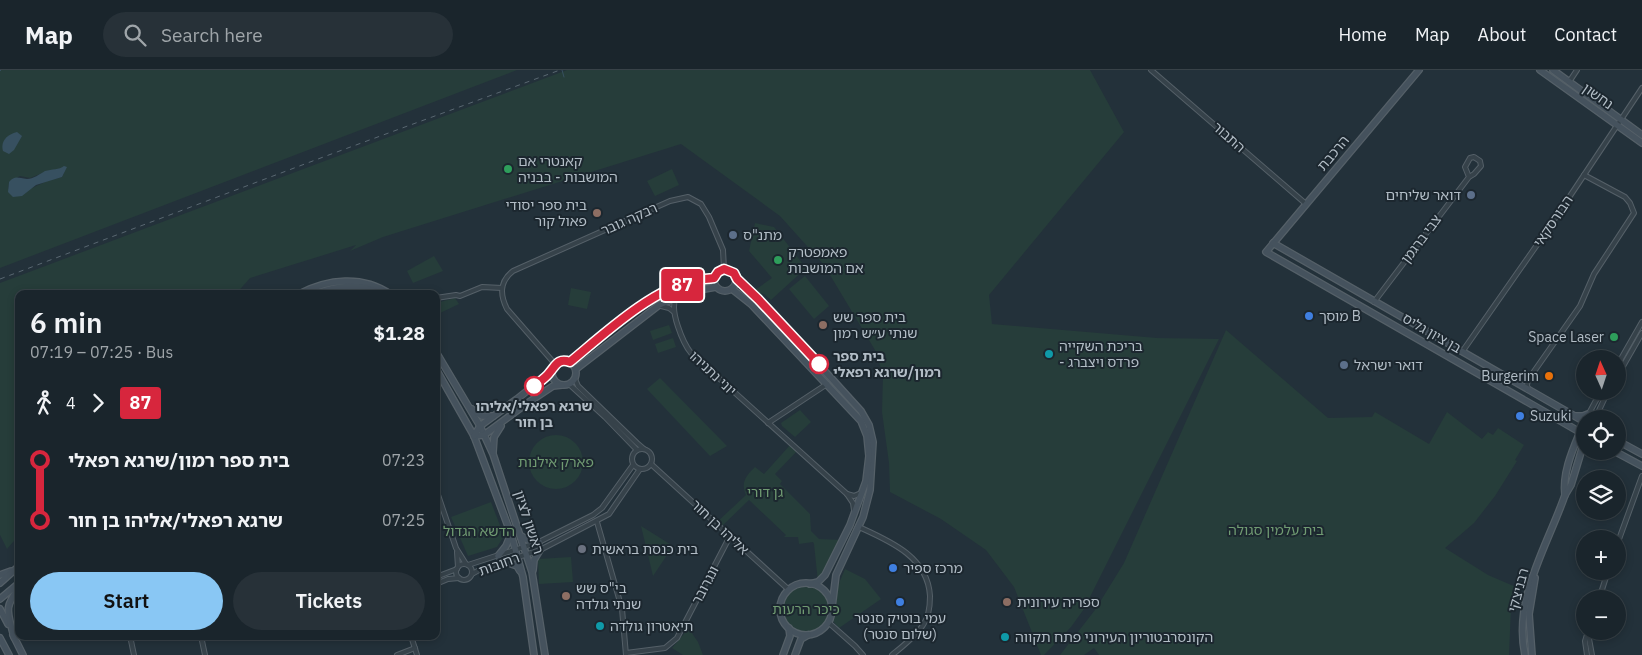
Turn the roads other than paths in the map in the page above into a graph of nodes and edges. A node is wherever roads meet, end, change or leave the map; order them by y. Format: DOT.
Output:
graph roads {
  1 [pos="1152,70"];
  2 [pos="1420,70"];
  3 [pos="1540,70"];
  4 [pos="1553,70"];
  5 [pos="1577,70"];
  6 [pos="1569,82"];
  7 [pos="1642,88"];
  8 [pos="1619,122"];
  9 [pos="1642,135"];
  10 [pos="1642,143"];
  11 [pos="1584,175"];
  12 [pos="1469,177"];
  13 [pos="1306,204"];
  14 [pos="1273,244"];
  15 [pos="1266,252"];
  16 [pos="724,269"];
  17 [pos="714,278"];
  18 [pos="737,279"];
  19 [pos="716,287"];
  20 [pos="502,288"];
  21 [pos="732,289"];
  22 [pos="308,290"];
  23 [pos="327,290"];
  24 [pos="372,290"];
  25 [pos="384,290"];
  26 [pos="677,296"];
  27 [pos="440,297"];
  28 [pos="1374,302"];
  29 [pos="659,306"];
  30 [pos="674,312"];
  31 [pos="1642,322"];
  32 [pos="1642,333"];
  33 [pos="1626,350"];
  34 [pos="1462,352"];
  35 [pos="440,359"];
  36 [pos="1626,361"];
  37 [pos="570,362"];
  38 [pos="555,364"];
  39 [pos="576,369"];
  40 [pos="552,371"];
  41 [pos="440,376"];
  42 [pos="575,379"];
  43 [pos="569,384"];
  44 [pos="826,384"];
  45 [pos="562,385"];
  46 [pos="1530,391"];
  47 [pos="467,404"];
  48 [pos="495,415"];
  49 [pos="1571,415"];
  50 [pos="1576,415"];
  51 [pos="508,417"];
  52 [pos="1576,417"];
  53 [pos="768,423"];
  54 [pos="480,426"];
  55 [pos="1576,431"];
  56 [pos="484,435"];
  57 [pos="474,436"];
  58 [pos="1626,445"];
  59 [pos="1576,447"];
  60 [pos="644,449"];
  61 [pos="637,450"];
  62 [pos="493,454"];
  63 [pos="1642,454"];
  64 [pos="1626,457"];
  65 [pos="1578,460"];
  66 [pos="651,464"];
  67 [pos="634,465"];
  68 [pos="1642,466"];
  69 [pos="640,469"];
  70 [pos="1642,476"];
  71 [pos="861,493"];
  72 [pos="847,494"];
  73 [pos="1565,495"];
  74 [pos="440,501"];
  75 [pos="854,513"];
  76 [pos="597,522"];
  77 [pos="859,527"];
  78 [pos="1622,530"];
  79 [pos="511,534"];
  80 [pos="521,536"];
  81 [pos="730,536"];
  82 [pos="539,542"];
  83 [pos="524,546"];
  84 [pos="456,548"];
  85 [pos="516,549"];
  86 [pos="540,550"];
  87 [pos="526,554"];
  88 [pos="498,556"];
  89 [pos="518,557"];
  90 [pos="503,561"];
  91 [pos="1539,561"];
  92 [pos="467,565"];
  93 [pos="458,568"];
  94 [pos="15,569"];
  95 [pos="15,570"];
  96 [pos="532,572"];
  97 [pos="0,574"];
  98 [pos="472,574"];
  99 [pos="440,575"];
  100 [pos="523,577"];
  101 [pos="459,578"];
  102 [pos="0,583"];
  103 [pos="440,583"];
  104 [pos="810,584"];
  105 [pos="15,587"];
  106 [pos="789,590"];
  107 [pos="15,593"];
  108 [pos="0,600"];
  109 [pos="832,607"];
  110 [pos="0,609"];
  111 [pos="828,622"];
  112 [pos="789,628"];
  113 [pos="809,635"];
  114 [pos="14,637"];
  115 [pos="16,640"];
  116 [pos="131,640"];
  117 [pos="202,640"];
  118 [pos="412,640"];
  119 [pos="1585,640"];
  120 [pos="1590,640"];
  121 [pos="1,642"];
  122 [pos="415,648"];
  123 [pos="626,654"];
  124 [pos="9,655"];
  125 [pos="23,655"];
  126 [pos="134,655"];
  127 [pos="205,655"];
  128 [pos="397,655"];
  129 [pos="417,655"];
  130 [pos="534,655"];
  131 [pos="545,655"];
  132 [pos="784,655"];
  133 [pos="795,655"];
  134 [pos="862,655"];
  135 [pos="892,655"];
  136 [pos="1525,655"];
  137 [pos="1532,655"];
  138 [pos="1587,655"];
  139 [pos="1592,655"];
  1 -- 13 [label="street, התבור"];
  2 -- 13 [label="street, הרכבת"];
  3 -- 8 [label="street, נחשון"];
  4 -- 6 [label="street, נחשון"];
  5 -- 6 [label="street"];
  6 -- 8 [label="street, נחשון"];
  7 -- 8 [label="street, הבורסקאי"];
  8 -- 9 [label="street, נחשון"];
  8 -- 10 [label="street, נחשון"];
  8 -- 11 [label="street, הבורסקאי"];
  11 -- 34 [label="street, הבורסקאי"];
  11 -- 46 [label="street"];
  12 -- 12 [label="street, צבי ברגמן"];
  12 -- 28 [label="street, צבי ברגמן"];
  13 -- 14 [label="street, הרכבת"];
  14 -- 15 [label="street, הרכבת"];
  14 -- 28 [label="street, בן ציון גליס"];
  15 -- 55 [label="street, בן ציון גליס"];
  16 -- 17 [label="street"];
  16 -- 18 [label="street"];
  16 -- 20 [label="street, רבקה גובר"];
  17 -- 19 [label="street"];
  17 -- 37 [label="street"];
  18 -- 21 [label="street"];
  18 -- 77 [label="street"];
  19 -- 21 [label="street"];
  19 -- 26 [label="street"];
  20 -- 27 [label="street"];
  20 -- 38 [label="street"];
  21 -- 44 [label="street"];
  22 -- 25 [label="street"];
  23 -- 24 [label="street"];
  26 -- 29 [label="street"];
  26 -- 30 [label="street"];
  28 -- 34 [label="street, בן ציון גליס"];
  29 -- 30 [label="street"];
  29 -- 39 [label="street"];
  30 -- 53 [label="street, יוני נתניהו"];
  31 -- 33 [label="street"];
  32 -- 36 [label="street"];
  34 -- 46 [label="street, בן ציון גליס"];
  35 -- 47 [label="street, ראשון לציון"];
  37 -- 38 [label="street"];
  37 -- 39 [label="street"];
  38 -- 40 [label="street"];
  39 -- 42 [label="street"];
  40 -- 45 [label="street"];
  40 -- 48 [label="street"];
  41 -- 57 [label="street, ראשון לציון"];
  42 -- 43 [label="street"];
  42 -- 60 [label="street"];
  43 -- 45 [label="street"];
  43 -- 61 [label="street"];
  44 -- 53 [label="street"];
  44 -- 71 [label="street"];
  45 -- 51 [label="street"];
  46 -- 49 [label="street, בן ציון גליס"];
  47 -- 48 [label="street"];
  47 -- 54 [label="street, ראשון לציון"];
  48 -- 54 [label="street"];
  49 -- 50 [label="street"];
  49 -- 52 [label="street, בן ציון גליס"];
  51 -- 56 [label="street"];
  51 -- 62 [label="street"];
  53 -- 72 [label="street, יוני נתניהו"];
  54 -- 56 [label="street, ראשון לציון"];
  54 -- 57 [label="street"];
  56 -- 57 [label="street"];
  56 -- 62 [label="street, ראשון לציון"];
  57 -- 79 [label="street, ראשון לציון"];
  58 -- 63 [label="street"];
  59 -- 73 [label="street, רבניצקי"];
  60 -- 61 [label="street"];
  60 -- 66 [label="street"];
  61 -- 67 [label="street"];
  62 -- 80 [label="street, ראשון לציון"];
  64 -- 68 [label="street"];
  65 -- 73 [label="street, רבניצקי"];
  66 -- 69 [label="street"];
  66 -- 81 [label="street, אליהו בן חור"];
  67 -- 69 [label="street"];
  67 -- 82 [label="street"];
  69 -- 76 [label="street, רחובות"];
  70 -- 78 [label="street"];
  71 -- 72 [label="street"];
  71 -- 75 [label="street"];
  72 -- 75 [label="street, יוני נתניהו"];
  73 -- 91 [label="street, רבניצקי"];
  74 -- 84 [label="street"];
  75 -- 104 [label="street"];
  76 -- 86 [label="street, רחובות"];
  76 -- 123 [label="street"];
  77 -- 109 [label="street"];
  77 -- 135 [label="street"];
  79 -- 85 [label="street, ראשון לציון"];
  79 -- 88 [label="street"];
  80 -- 82 [label="street"];
  80 -- 83 [label="street, ראשון לציון"];
  81 -- 106 [label="street, אליהו בן חור"];
  81 -- 123 [label="street, ונגרובר"];
  82 -- 83 [label="street, רחובות"];
  83 -- 85 [label="street, רחובות"];
  83 -- 87 [label="street, ראשון לציון"];
  84 -- 92 [label="street"];
  84 -- 93 [label="street"];
  85 -- 88 [label="street, רחובות"];
  85 -- 89 [label="street, ראשון לציון"];
  86 -- 87 [label="street, רחובות"];
  86 -- 96 [label="street"];
  87 -- 89 [label="street, רחובות"];
  87 -- 96 [label="street, ראשון לציון"];
  88 -- 92 [label="street, רחובות"];
  89 -- 90 [label="street, רחובות"];
  89 -- 100 [label="street, ראשון לציון"];
  90 -- 98 [label="street, רחובות"];
  90 -- 100 [label="street"];
  91 -- 136 [label="street, רבניצקי"];
  91 -- 137 [label="street, רבניצקי"];
  92 -- 93 [label="street"];
  92 -- 98 [label="street"];
  93 -- 99 [label="street, רחובות"];
  93 -- 101 [label="street"];
  94 -- 97 [label="street"];
  95 -- 102 [label="street"];
  96 -- 131 [label="street, ראשון לציון"];
  98 -- 101 [label="street"];
  100 -- 130 [label="street, ראשון לציון"];
  101 -- 103 [label="street"];
  104 -- 106 [label="street"];
  104 -- 109 [label="street"];
  105 -- 108 [label="street"];
  106 -- 112 [label="street"];
  107 -- 114 [label="street"];
  109 -- 111 [label="street"];
  110 -- 114 [label="street"];
  111 -- 113 [label="street"];
  111 -- 134 [label="street"];
  112 -- 113 [label="street"];
  112 -- 132 [label="street"];
  113 -- 133 [label="street"];
  115 -- 125 [label="street"];
  116 -- 126 [label="street"];
  117 -- 127 [label="street"];
  118 -- 122 [label="street"];
  119 -- 138 [label="street"];
  120 -- 139 [label="street"];
  121 -- 124 [label="street"];
  122 -- 128 [label="street"];
  122 -- 129 [label="street"];
}
